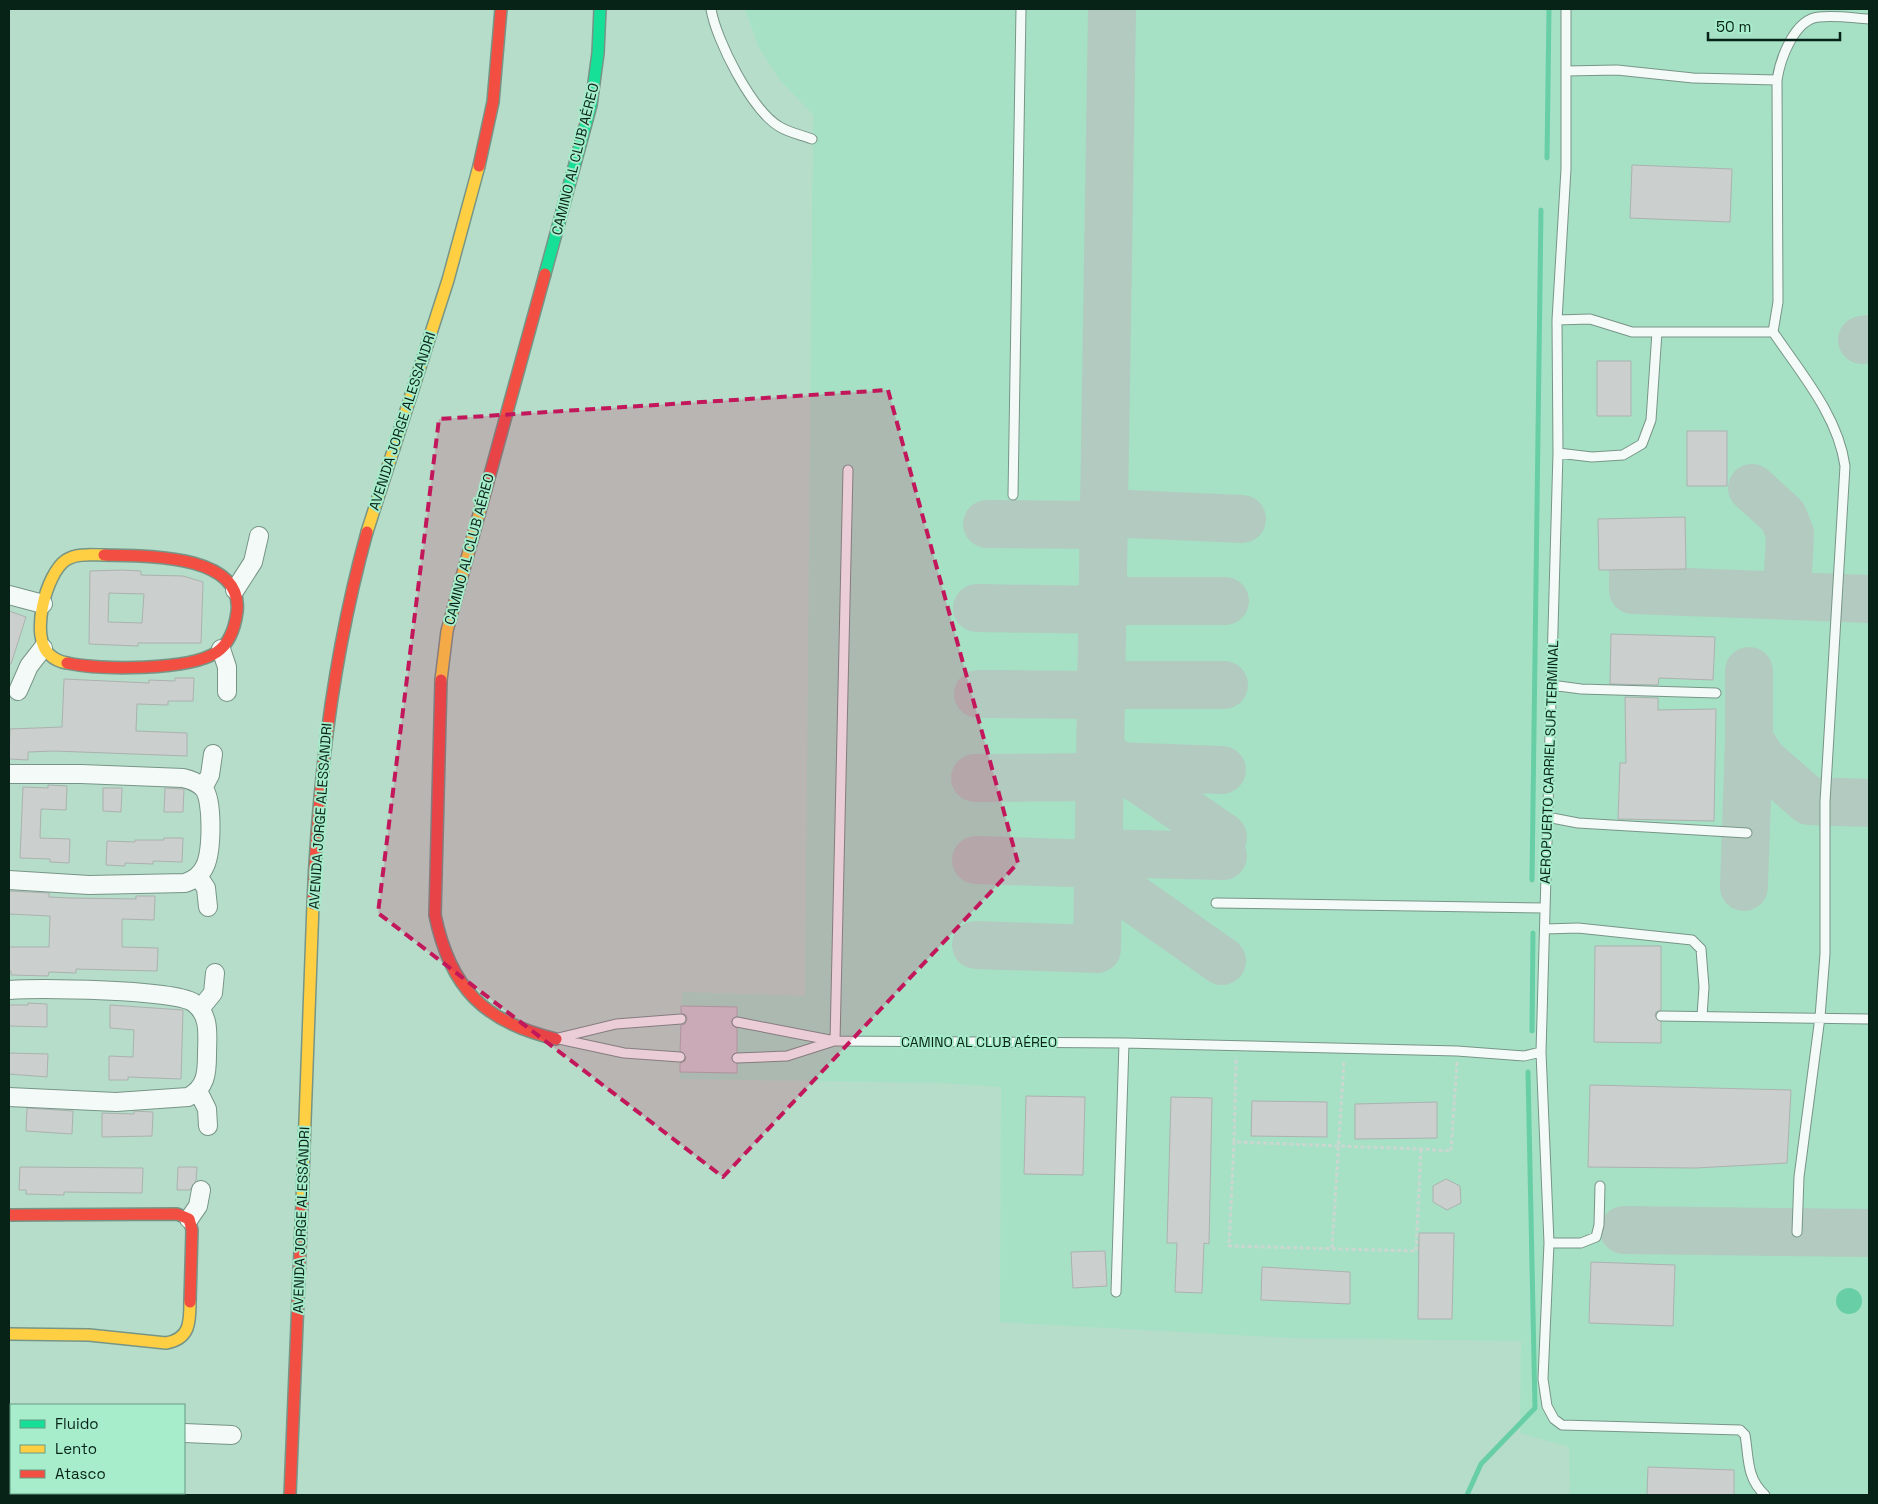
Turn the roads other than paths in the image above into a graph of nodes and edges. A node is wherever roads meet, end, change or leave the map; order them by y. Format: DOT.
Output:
graph roads {
  1 [pos="501,9"];
  2 [pos="600,9"];
  3 [pos="711,9"];
  4 [pos="1021,9"];
  5 [pos="1566,9"];
  6 [pos="1869,19"];
  7 [pos="1566,72"];
  8 [pos="1777,80"];
  9 [pos="812,139"];
  10 [pos="1556,320"];
  11 [pos="1657,332"];
  12 [pos="1774,332"];
  13 [pos="1558,453"];
  14 [pos="848,470"];
  15 [pos="1013,495"];
  16 [pos="258,536"];
  17 [pos="235,590"];
  18 [pos="9,595"];
  19 [pos="43,604"];
  20 [pos="44,648"];
  21 [pos="221,649"];
  22 [pos="1551,685"];
  23 [pos="18,691"];
  24 [pos="227,692"];
  25 [pos="1716,693"];
  26 [pos="213,754"];
  27 [pos="9,774"];
  28 [pos="203,788"];
  29 [pos="1547,817"];
  30 [pos="1746,833"];
  31 [pos="198,876"];
  32 [pos="9,880"];
  33 [pos="1216,904"];
  34 [pos="208,907"];
  35 [pos="1545,908"];
  36 [pos="1545,929"];
  37 [pos="215,973"];
  38 [pos="9,990"];
  39 [pos="200,1009"];
  40 [pos="1661,1016"];
  41 [pos="1702,1016"];
  42 [pos="1820,1017"];
  43 [pos="681,1019"];
  44 [pos="1869,1019"];
  45 [pos="737,1022"];
  46 [pos="556,1038"];
  47 [pos="835,1041"];
  48 [pos="1124,1043"];
  49 [pos="1541,1052"];
  50 [pos="680,1057"];
  51 [pos="737,1058"];
  52 [pos="198,1090"];
  53 [pos="9,1097"];
  54 [pos="208,1126"];
  55 [pos="1600,1186"];
  56 [pos="201,1190"];
  57 [pos="9,1214"];
  58 [pos="189,1219"];
  59 [pos="1797,1232"];
  60 [pos="1549,1243"];
  61 [pos="1116,1292"];
  62 [pos="9,1334"];
  63 [pos="185,1433"];
  64 [pos="232,1435"];
  65 [pos="290,1495"];
  66 [pos="1765,1495"];
  1 -- 65 [label="main road, AVENIDA JORGE ALESSANDRI"];
  2 -- 46 [label="main road, CAMINO AL CLUB AÉREO"];
  3 -- 9 [label="lane"];
  4 -- 15 [label="lane"];
  5 -- 7 [label="lane, AEROPUERTO CARRIEL SUR TERMINAL"];
  6 -- 8 [label="lane"];
  7 -- 8 [label="lane"];
  7 -- 10 [label="lane, AEROPUERTO CARRIEL SUR TERMINAL"];
  8 -- 12 [label="lane"];
  10 -- 11 [label="lane"];
  10 -- 13 [label="lane, AEROPUERTO CARRIEL SUR TERMINAL"];
  11 -- 12 [label="lane"];
  11 -- 13 [label="lane"];
  12 -- 42 [label="lane"];
  13 -- 22 [label="lane, AEROPUERTO CARRIEL SUR TERMINAL"];
  14 -- 47 [label="lane"];
  16 -- 17 [label="street"];
  17 -- 19 [label="main road"];
  17 -- 21 [label="main road"];
  18 -- 19 [label="street"];
  19 -- 20 [label="main road"];
  20 -- 21 [label="main road"];
  20 -- 23 [label="street"];
  21 -- 24 [label="street"];
  22 -- 25 [label="lane"];
  22 -- 29 [label="lane, AEROPUERTO CARRIEL SUR TERMINAL"];
  26 -- 28 [label="street"];
  27 -- 28 [label="street"];
  28 -- 31 [label="street"];
  29 -- 30 [label="lane"];
  29 -- 35 [label="lane, AEROPUERTO CARRIEL SUR TERMINAL"];
  31 -- 32 [label="street"];
  31 -- 34 [label="street"];
  33 -- 35 [label="lane"];
  35 -- 36 [label="lane, AEROPUERTO CARRIEL SUR TERMINAL"];
  36 -- 41 [label="lane"];
  36 -- 49 [label="lane, AEROPUERTO CARRIEL SUR TERMINAL"];
  37 -- 39 [label="street"];
  38 -- 39 [label="street"];
  39 -- 52 [label="street"];
  40 -- 41 [label="lane"];
  41 -- 42 [label="lane"];
  42 -- 44 [label="lane"];
  42 -- 59 [label="lane"];
  43 -- 46 [label="lane, CAMINO AL CLUB AÉREO"];
  45 -- 47 [label="lane, CAMINO AL CLUB AÉREO"];
  46 -- 50 [label="lane, CAMINO AL CLUB AÉREO"];
  47 -- 48 [label="lane, CAMINO AL CLUB AÉREO"];
  47 -- 51 [label="lane, CAMINO AL CLUB AÉREO"];
  48 -- 49 [label="lane, CAMINO AL CLUB AÉREO"];
  48 -- 61 [label="lane"];
  49 -- 60 [label="lane, AEROPUERTO CARRIEL SUR TERMINAL"];
  52 -- 53 [label="street"];
  52 -- 54 [label="street"];
  55 -- 60 [label="lane"];
  56 -- 58 [label="street"];
  57 -- 58 [label="main road"];
  58 -- 62 [label="main road"];
  60 -- 66 [label="lane, AEROPUERTO CARRIEL SUR TERMINAL"];
  63 -- 64 [label="street"];
}
